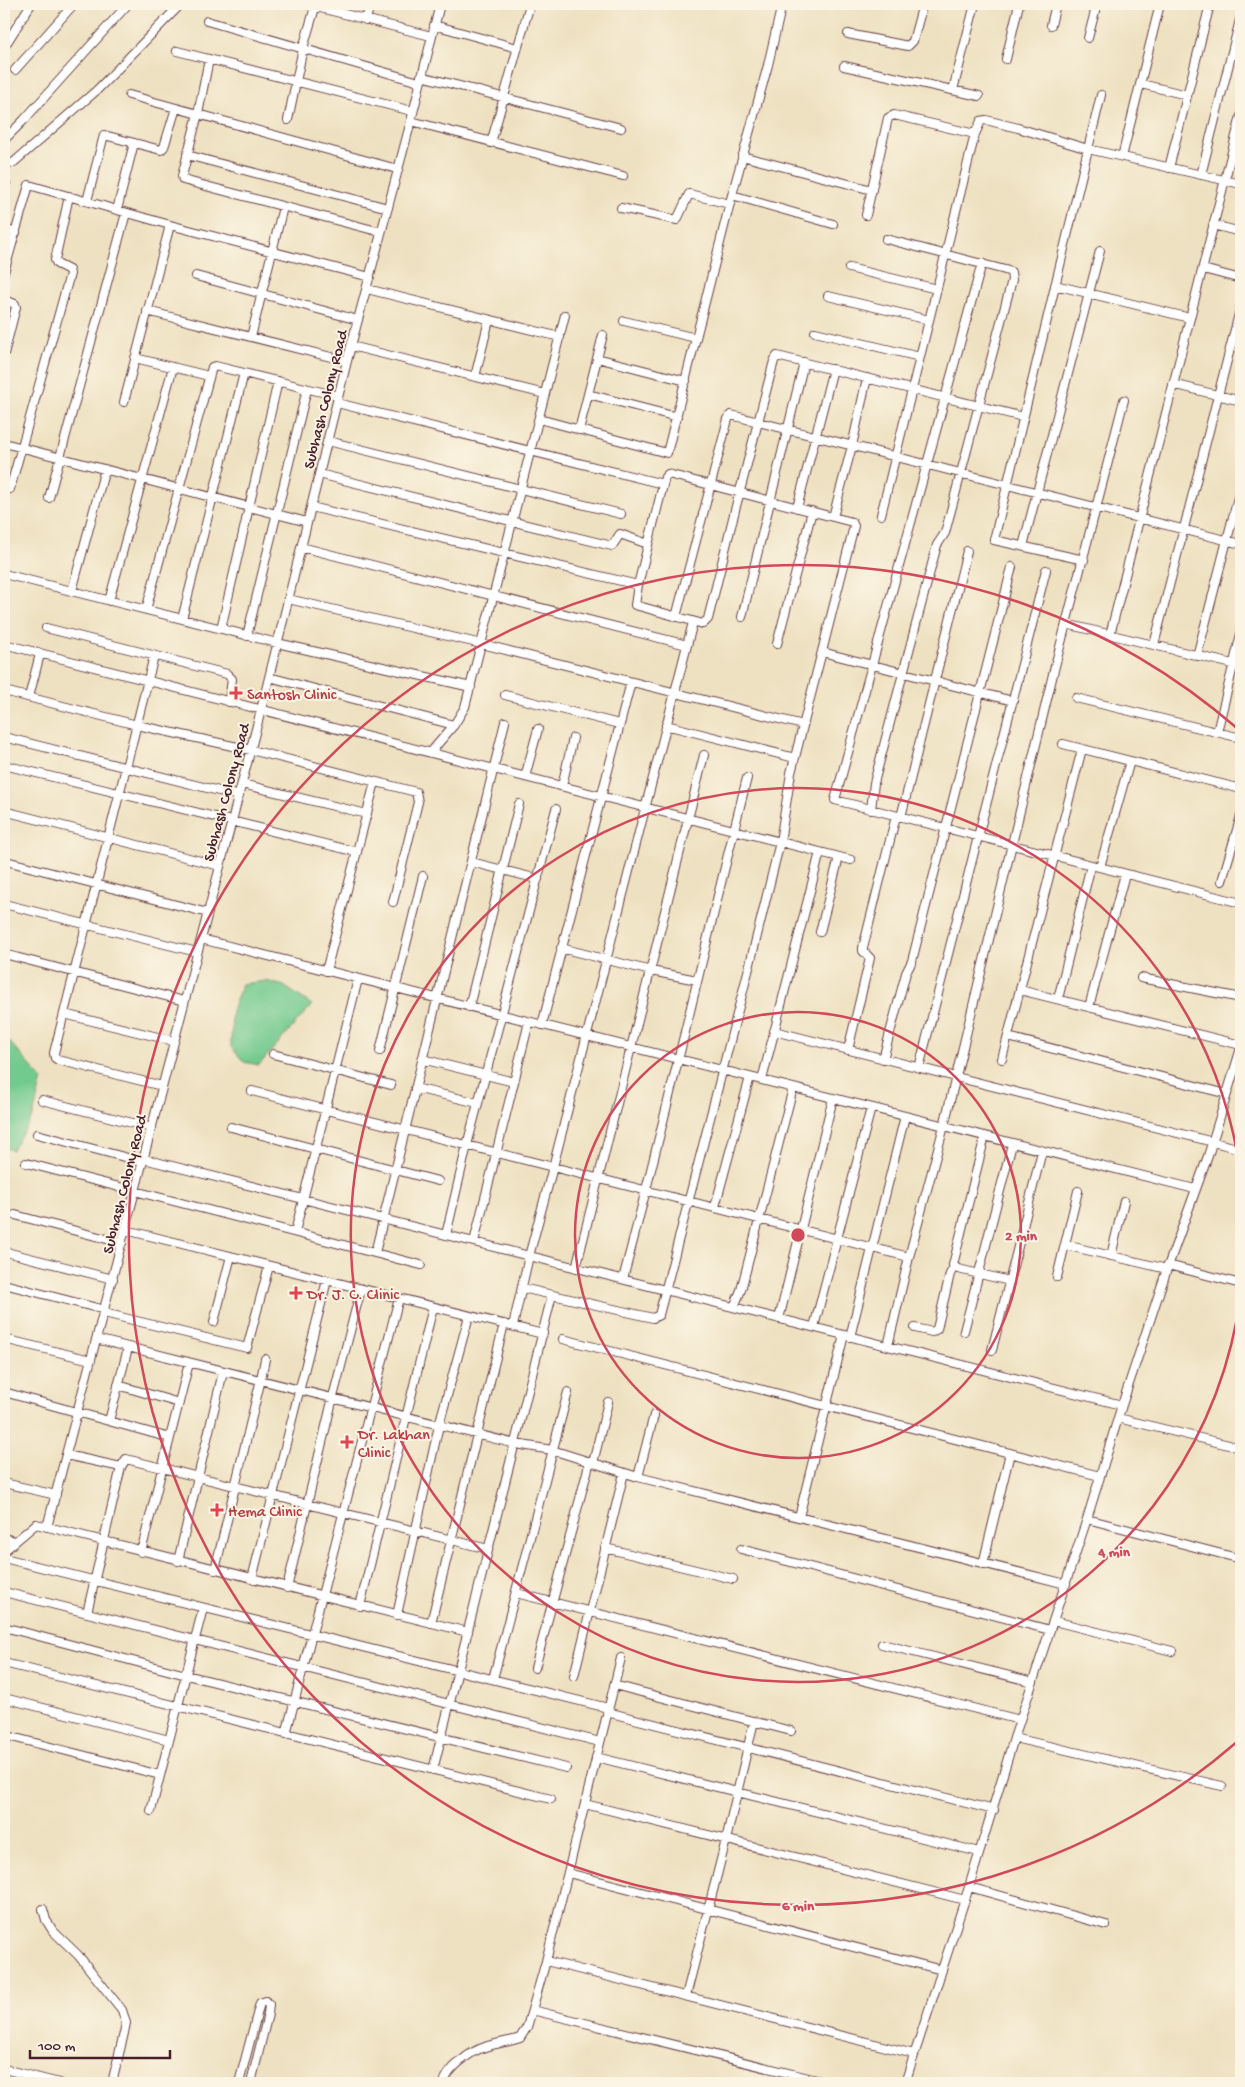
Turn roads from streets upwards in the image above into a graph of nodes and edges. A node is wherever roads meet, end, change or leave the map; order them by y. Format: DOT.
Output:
graph roads {
  1 [pos="31,4"];
  2 [pos="74,4"];
  3 [pos="128,4"];
  4 [pos="181,4"];
  5 [pos="305,4"];
  6 [pos="370,4"];
  7 [pos="440,4"];
  8 [pos="528,4"];
  9 [pos="782,4"];
  10 [pos="923,4"];
  11 [pos="975,4"];
  12 [pos="1019,4"];
  13 [pos="1056,4"];
  14 [pos="1097,4"];
  15 [pos="1160,4"];
  16 [pos="1210,4"];
  17 [pos="316,6"];
  18 [pos="1241,16"];
  19 [pos="366,20"];
  20 [pos="207,21"];
  21 [pos="1051,24"];
  22 [pos="434,25"];
  23 [pos="848,34"];
  24 [pos="431,36"];
  25 [pos="1239,37"];
  26 [pos="1088,38"];
  27 [pos="4,47"];
  28 [pos="303,48"];
  29 [pos="517,48"];
  30 [pos="177,51"];
  31 [pos="209,59"];
  32 [pos="1006,59"];
  33 [pos="844,66"];
  34 [pos="15,70"];
  35 [pos="420,79"];
  36 [pos="297,82"];
  37 [pos="1141,84"];
  38 [pos="953,90"];
  39 [pos="130,95"];
  40 [pos="1101,95"];
  41 [pos="1187,95"];
  42 [pos="979,96"];
  43 [pos="503,98"];
  44 [pos="176,108"];
  45 [pos="412,111"];
  46 [pos="198,114"];
  47 [pos="1241,116"];
  48 [pos="288,120"];
  49 [pos="411,121"];
  50 [pos="621,128"];
  51 [pos="7,131"];
  52 [pos="975,134"];
  53 [pos="4,140"];
  54 [pos="490,142"];
  55 [pos="134,143"];
  56 [pos="1088,149"];
  57 [pos="187,155"];
  58 [pos="742,156"];
  59 [pos="1122,157"];
  60 [pos="13,163"];
  61 [pos="1169,168"];
  62 [pos="397,169"];
  63 [pos="1201,175"];
  64 [pos="623,176"];
  65 [pos="1225,180"];
  66 [pos="1241,184"];
  67 [pos="872,190"];
  68 [pos="732,195"];
  69 [pos="69,196"];
  70 [pos="87,201"];
  71 [pos="730,204"];
  72 [pos="283,207"];
  73 [pos="388,208"];
  74 [pos="621,208"];
  75 [pos="117,210"];
  76 [pos="126,212"];
  77 [pos="866,215"];
  78 [pos="833,224"];
  79 [pos="170,225"];
  80 [pos="1214,225"];
  81 [pos="4,230"];
  82 [pos="381,232"];
  83 [pos="1241,232"];
  84 [pos="16,233"];
  85 [pos="886,239"];
  86 [pos="1100,251"];
  87 [pos="272,252"];
  88 [pos="945,255"];
  89 [pos="982,263"];
  90 [pos="849,268"];
  91 [pos="1203,269"];
  92 [pos="4,272"];
  93 [pos="196,276"];
  94 [pos="370,277"];
  95 [pos="1241,279"];
  96 [pos="1055,285"];
  97 [pos="367,289"];
  98 [pos="937,289"];
  99 [pos="1089,292"];
  100 [pos="262,294"];
  101 [pos="828,296"];
  102 [pos="4,300"];
  103 [pos="1241,306"];
  104 [pos="147,311"];
  105 [pos="565,314"];
  106 [pos="1190,318"];
  107 [pos="358,320"];
  108 [pos="489,320"];
  109 [pos="929,320"];
  110 [pos="624,321"];
  111 [pos="815,332"];
  112 [pos="603,335"];
  113 [pos="251,337"];
  114 [pos="560,337"];
  115 [pos="696,338"];
  116 [pos="351,346"];
  117 [pos="4,354"];
  118 [pos="920,357"];
  119 [pos="135,358"];
  120 [pos="597,358"];
  121 [pos="347,361"];
  122 [pos="804,362"];
  123 [pos="173,368"];
  124 [pos="833,369"];
  125 [pos="244,373"];
  126 [pos="209,376"];
  127 [pos="475,377"];
  128 [pos="867,378"];
  129 [pos="686,381"];
  130 [pos="278,382"];
  131 [pos="1173,384"];
  132 [pos="307,388"];
  133 [pos="912,389"];
  134 [pos="545,394"];
  135 [pos="588,394"];
  136 [pos="1218,395"];
  137 [pos="944,397"];
  138 [pos="338,399"];
  139 [pos="1124,400"];
  140 [pos="1241,401"];
  141 [pos="124,402"];
  142 [pos="978,406"];
  143 [pos="677,417"];
  144 [pos="1023,417"];
  145 [pos="538,419"];
  146 [pos="758,422"];
  147 [pos="579,430"];
  148 [pos="788,430"];
  149 [pos="815,437"];
  150 [pos="328,441"];
  151 [pos="4,443"];
  152 [pos="852,446"];
  153 [pos="20,447"];
  154 [pos="531,450"];
  155 [pos="896,457"];
  156 [pos="61,458"];
  157 [pos="925,465"];
  158 [pos="105,469"];
  159 [pos="960,473"];
  160 [pos="319,474"];
  161 [pos="142,479"];
  162 [pos="663,484"];
  163 [pos="711,485"];
  164 [pos="1007,485"];
  165 [pos="1241,486"];
  166 [pos="178,488"];
  167 [pos="10,489"];
  168 [pos="520,489"];
  169 [pos="740,493"];
  170 [pos="1038,493"];
  171 [pos="212,497"];
  172 [pos="49,498"];
  173 [pos="771,501"];
  174 [pos="249,507"];
  175 [pos="311,507"];
  176 [pos="796,508"];
  177 [pos="1097,508"];
  178 [pos="812,512"];
  179 [pos="277,514"];
  180 [pos="621,514"];
  181 [pos="881,515"];
  182 [pos="834,517"];
  183 [pos="1140,519"];
  184 [pos="307,522"];
  185 [pos="512,523"];
  186 [pos="1185,530"];
  187 [pos="1227,541"];
  188 [pos="648,544"];
  189 [pos="1241,544"];
  190 [pos="1023,546"];
  191 [pos="301,547"];
  192 [pos="968,551"];
  193 [pos="504,553"];
  194 [pos="1084,560"];
  195 [pos="1012,567"];
  196 [pos="1046,570"];
  197 [pos="4,574"];
  198 [pos="638,586"];
  199 [pos="72,591"];
  200 [pos="494,596"];
  201 [pos="288,599"];
  202 [pos="108,601"];
  203 [pos="146,610"];
  204 [pos="742,617"];
  205 [pos="676,618"];
  206 [pos="182,619"];
  207 [pos="693,622"];
  208 [pos="1066,624"];
  209 [pos="46,628"];
  210 [pos="221,629"];
  211 [pos="1241,634"];
  212 [pos="1110,635"];
  213 [pos="247,636"];
  214 [pos="277,643"];
  215 [pos="4,644"];
  216 [pos="482,644"];
  217 [pos="777,644"];
  218 [pos="687,645"];
  219 [pos="1154,645"];
  220 [pos="822,652"];
  221 [pos="40,654"];
  222 [pos="154,656"];
  223 [pos="1197,656"];
  224 [pos="1238,665"];
  225 [pos="871,666"];
  226 [pos="903,674"];
  227 [pos="269,677"];
  228 [pos="148,681"];
  229 [pos="631,682"];
  230 [pos="935,682"];
  231 [pos="471,687"];
  232 [pos="4,691"];
  233 [pos="674,693"];
  234 [pos="980,693"];
  235 [pos="505,695"];
  236 [pos="29,697"];
  237 [pos="1076,698"];
  238 [pos="1012,701"];
  239 [pos="229,702"];
  240 [pos="261,710"];
  241 [pos="505,722"];
  242 [pos="619,724"];
  243 [pos="136,725"];
  244 [pos="454,725"];
  245 [pos="666,725"];
  246 [pos="803,725"];
  247 [pos="538,729"];
  248 [pos="1217,732"];
  249 [pos="4,737"];
  250 [pos="573,738"];
  251 [pos="1241,738"];
  252 [pos="1063,744"];
  253 [pos="1082,749"];
  254 [pos="251,750"];
  255 [pos="430,753"];
  256 [pos="704,755"];
  257 [pos="795,758"];
  258 [pos="1130,761"];
  259 [pos="4,765"];
  260 [pos="126,768"];
  261 [pos="494,769"];
  262 [pos="525,777"];
  263 [pos="747,778"];
  264 [pos="375,782"];
  265 [pos="242,784"];
  266 [pos="562,786"];
  267 [pos="1241,789"];
  268 [pos="119,793"];
  269 [pos="239,796"];
  270 [pos="600,797"];
  271 [pos="519,804"];
  272 [pos="644,808"];
  273 [pos="556,809"];
  274 [pos="871,810"];
  275 [pos="4,811"];
  276 [pos="366,814"];
  277 [pos="1241,816"];
  278 [pos="899,817"];
  279 [pos="688,819"];
  280 [pos="232,821"];
  281 [pos="946,829"];
  282 [pos="734,830"];
  283 [pos="108,837"];
  284 [pos="978,837"];
  285 [pos="780,842"];
  286 [pos="1012,845"];
  287 [pos="356,852"];
  288 [pos="820,852"];
  289 [pos="1055,856"];
  290 [pos="840,858"];
  291 [pos="851,860"];
  292 [pos="6,861"];
  293 [pos="471,862"];
  294 [pos="1091,865"];
  295 [pos="220,866"];
  296 [pos="1100,868"];
  297 [pos="503,870"];
  298 [pos="1125,874"];
  299 [pos="423,876"];
  300 [pos="538,879"];
  301 [pos="1222,881"];
  302 [pos="96,884"];
  303 [pos="393,902"];
  304 [pos="1241,903"];
  305 [pos="4,904"];
  306 [pos="208,913"];
  307 [pos="86,924"];
  308 [pos="820,932"];
  309 [pos="201,939"];
  310 [pos="561,948"];
  311 [pos="198,952"];
  312 [pos="4,954"];
  313 [pos="606,960"];
  314 [pos="326,971"];
  315 [pos="651,971"];
  316 [pos="74,972"];
  317 [pos="1140,978"];
  318 [pos="358,979"];
  319 [pos="697,980"];
  320 [pos="396,988"];
  321 [pos="1020,990"];
  322 [pos="1241,998"];
  323 [pos="437,999"];
  324 [pos="1058,999"];
  325 [pos="184,1001"];
  326 [pos="469,1007"];
  327 [pos="1089,1007"];
  328 [pos="64,1014"];
  329 [pos="502,1015"];
  330 [pos="529,1022"];
  331 [pos="542,1025"];
  332 [pos="774,1031"];
  333 [pos="586,1036"];
  334 [pos="1008,1037"];
  335 [pos="174,1042"];
  336 [pos="632,1048"];
  337 [pos="1241,1049"];
  338 [pos="848,1050"];
  339 [pos="380,1051"];
  340 [pos="273,1054"];
  341 [pos="422,1059"];
  342 [pos="679,1059"];
  343 [pos="883,1059"];
  344 [pos="1002,1059"];
  345 [pos="919,1068"];
  346 [pos="721,1070"];
  347 [pos="335,1071"];
  348 [pos="485,1075"];
  349 [pos="750,1077"];
  350 [pos="956,1077"];
  351 [pos="762,1080"];
  352 [pos="514,1082"];
  353 [pos="391,1085"];
  354 [pos="162,1086"];
  355 [pos="415,1088"];
  356 [pos="793,1088"];
  357 [pos="252,1091"];
  358 [pos="1227,1094"];
  359 [pos="833,1098"];
  360 [pos="42,1100"];
  361 [pos="478,1103"];
  362 [pos="871,1108"];
  363 [pos="326,1109"];
  364 [pos="905,1116"];
  365 [pos="944,1126"];
  366 [pos="231,1127"];
  367 [pos="152,1128"];
  368 [pos="405,1130"];
  369 [pos="37,1134"];
  370 [pos="985,1136"];
  371 [pos="1212,1142"];
  372 [pos="1012,1144"];
  373 [pos="467,1145"];
  374 [pos="316,1149"];
  375 [pos="1241,1149"];
  376 [pos="1042,1151"];
  377 [pos="496,1152"];
  378 [pos="143,1160"];
  379 [pos="26,1163"];
  380 [pos="553,1167"];
  381 [pos="395,1170"];
  382 [pos="599,1178"];
  383 [pos="438,1181"];
  384 [pos="646,1190"];
  385 [pos="1195,1190"];
  386 [pos="135,1191"];
  387 [pos="1078,1191"];
  388 [pos="303,1199"];
  389 [pos="689,1201"];
  390 [pos="1124,1201"];
  391 [pos="715,1207"];
  392 [pos="15,1215"];
  393 [pos="383,1219"];
  394 [pos="759,1219"];
  395 [pos="800,1229"];
  396 [pos="126,1230"];
  397 [pos="295,1232"];
  398 [pos="446,1235"];
  399 [pos="836,1238"];
  400 [pos="474,1242"];
  401 [pos="122,1243"];
  402 [pos="1065,1245"];
  403 [pos="871,1247"];
  404 [pos="6,1252"];
  405 [pos="375,1253"];
  406 [pos="232,1256"];
  407 [pos="529,1256"];
  408 [pos="909,1256"];
  409 [pos="1111,1256"];
  410 [pos="420,1265"];
  411 [pos="269,1266"];
  412 [pos="954,1267"];
  413 [pos="1167,1267"];
  414 [pos="576,1268"];
  415 [pos="979,1273"];
  416 [pos="1057,1277"];
  417 [pos="113,1279"];
  418 [pos="623,1279"];
  419 [pos="327,1280"];
  420 [pos="1010,1281"];
  421 [pos="4,1284"];
  422 [pos="1241,1284"];
  423 [pos="522,1288"];
  424 [pos="361,1289"];
  425 [pos="666,1290"];
  426 [pos="552,1295"];
  427 [pos="399,1298"];
  428 [pos="433,1307"];
  429 [pos="734,1307"];
  430 [pos="105,1312"];
  431 [pos="469,1316"];
  432 [pos="778,1319"];
  433 [pos="214,1322"];
  434 [pos="504,1324"];
  435 [pos="513,1326"];
  436 [pos="814,1328"];
  437 [pos="915,1328"];
  438 [pos="964,1331"];
  439 [pos="543,1334"];
  440 [pos="847,1336"];
  441 [pos="4,1339"];
  442 [pos="96,1339"];
  443 [pos="563,1339"];
  444 [pos="888,1346"];
  445 [pos="128,1348"];
  446 [pos="992,1350"];
  447 [pos="265,1358"];
  448 [pos="90,1360"];
  449 [pos="189,1364"];
  450 [pos="224,1372"];
  451 [pos="261,1379"];
  452 [pos="118,1385"];
  453 [pos="299,1389"];
  454 [pos="4,1392"];
  455 [pos="568,1392"];
  456 [pos="332,1397"];
  457 [pos="179,1402"];
  458 [pos="608,1402"];
  459 [pos="1122,1405"];
  460 [pos="370,1407"];
  461 [pos="828,1407"];
  462 [pos="77,1412"];
  463 [pos="654,1415"];
  464 [pos="406,1416"];
  465 [pos="1118,1418"];
  466 [pos="110,1421"];
  467 [pos="439,1425"];
  468 [pos="477,1434"];
  469 [pos="170,1438"];
  470 [pos="516,1444"];
  471 [pos="1241,1448"];
  472 [pos="552,1450"];
  473 [pos="1010,1453"];
  474 [pos="66,1454"];
  475 [pos="592,1462"];
  476 [pos="121,1467"];
  477 [pos="162,1468"];
  478 [pos="624,1473"];
  479 [pos="1100,1476"];
  480 [pos="199,1477"];
  481 [pos="638,1477"];
  482 [pos="4,1483"];
  483 [pos="236,1486"];
  484 [pos="56,1495"];
  485 [pos="272,1495"];
  486 [pos="307,1504"];
  487 [pos="343,1513"];
  488 [pos="799,1517"];
  489 [pos="1087,1519"];
  490 [pos="380,1522"];
  491 [pos="47,1527"];
  492 [pos="416,1531"];
  493 [pos="4,1538"];
  494 [pos="451,1540"];
  495 [pos="15,1541"];
  496 [pos="104,1543"];
  497 [pos="605,1548"];
  498 [pos="488,1549"];
  499 [pos="740,1549"];
  500 [pos="4,1551"];
  501 [pos="141,1552"];
  502 [pos="4,1558"];
  503 [pos="1241,1559"];
  504 [pos="178,1561"];
  505 [pos="983,1564"];
  506 [pos="215,1570"];
  507 [pos="252,1579"];
  508 [pos="733,1579"];
  509 [pos="95,1580"];
  510 [pos="1066,1584"];
  511 [pos="287,1588"];
  512 [pos="4,1592"];
  513 [pos="516,1593"];
  514 [pos="322,1596"];
  515 [pos="552,1602"];
  516 [pos="360,1606"];
  517 [pos="203,1608"];
  518 [pos="590,1611"];
  519 [pos="87,1613"];
  520 [pos="397,1614"];
  521 [pos="1054,1621"];
  522 [pos="431,1623"];
  523 [pos="4,1627"];
  524 [pos="1050,1630"];
  525 [pos="468,1632"];
  526 [pos="312,1633"];
  527 [pos="195,1641"];
  528 [pos="882,1644"];
  529 [pos="1172,1651"];
  530 [pos="621,1658"];
  531 [pos="4,1663"];
  532 [pos="303,1668"];
  533 [pos="535,1668"];
  534 [pos="458,1670"];
  535 [pos="186,1675"];
  536 [pos="574,1676"];
  537 [pos="493,1679"];
  538 [pos="1033,1682"];
  539 [pos="614,1685"];
  540 [pos="4,1698"];
  541 [pos="295,1701"];
  542 [pos="450,1704"];
  543 [pos="178,1707"];
  544 [pos="608,1710"];
  545 [pos="1020,1720"];
  546 [pos="754,1721"];
  547 [pos="791,1731"];
  548 [pos="286,1734"];
  549 [pos="4,1735"];
  550 [pos="441,1737"];
  551 [pos="1014,1738"];
  552 [pos="169,1740"];
  553 [pos="600,1742"];
  554 [pos="748,1748"];
  555 [pos="596,1757"];
  556 [pos="566,1768"];
  557 [pos="433,1770"];
  558 [pos="160,1775"];
  559 [pos="1222,1786"];
  560 [pos="737,1792"];
  561 [pos="550,1799"];
  562 [pos="584,1804"];
  563 [pos="994,1810"];
  564 [pos="151,1811"];
  565 [pos="726,1840"];
  566 [pos="979,1852"];
  567 [pos="568,1873"];
  568 [pos="969,1887"];
  569 [pos="965,1900"];
  570 [pos="44,1909"];
  571 [pos="708,1910"];
  572 [pos="1106,1925"];
  573 [pos="546,1961"];
  574 [pos="942,1970"];
  575 [pos="686,1996"];
  576 [pos="532,2010"];
  577 [pos="914,2054"];
  578 [pos="4,2069"];
  579 [pos="59,2083"];
  580 [pos="112,2083"];
  581 [pos="240,2083"];
  582 [pos="251,2083"];
  583 [pos="444,2083"];
  584 [pos="829,2083"];
  585 [pos="904,2083"];
  1 -- 27 [label="street"];
  2 -- 34 [label="street"];
  3 -- 51 [label="street"];
  4 -- 60 [label="street"];
  5 -- 17 [label="street"];
  6 -- 19 [label="street"];
  7 -- 22 [label="street, Subhash Colony Road"];
  8 -- 29 [label="street"];
  9 -- 58 [label="street"];
  10 -- 23 [label="street"];
  11 -- 38 [label="street"];
  12 -- 32 [label="street"];
  13 -- 21 [label="street"];
  14 -- 26 [label="street"];
  15 -- 37 [label="street"];
  16 -- 41 [label="street"];
  17 -- 19 [label="street"];
  17 -- 28 [label="street"];
  18 -- 25 [label="street"];
  19 -- 24 [label="street"];
  20 -- 28 [label="street"];
  22 -- 24 [label="street, Subhash Colony Road"];
  22 -- 29 [label="street"];
  24 -- 35 [label="street, Subhash Colony Road"];
  25 -- 63 [label="street"];
  28 -- 35 [label="street"];
  28 -- 36 [label="street"];
  29 -- 43 [label="street"];
  30 -- 31 [label="street"];
  31 -- 36 [label="street"];
  31 -- 46 [label="street"];
  33 -- 38 [label="street"];
  35 -- 43 [label="street"];
  35 -- 45 [label="street, Subhash Colony Road"];
  36 -- 45 [label="street"];
  36 -- 48 [label="street"];
  37 -- 41 [label="street"];
  37 -- 59 [label="street"];
  38 -- 42 [label="street"];
  39 -- 44 [label="street"];
  40 -- 56 [label="street"];
  41 -- 61 [label="street"];
  43 -- 50 [label="street"];
  43 -- 54 [label="street"];
  44 -- 46 [label="street"];
  44 -- 55 [label="street"];
  45 -- 49 [label="street, Subhash Colony Road"];
  46 -- 57 [label="street"];
  46 -- 62 [label="street"];
  47 -- 65 [label="street"];
  49 -- 54 [label="street"];
  49 -- 62 [label="street, Subhash Colony Road"];
  51 -- 53 [label="street"];
  52 -- 56 [label="street"];
  52 -- 67 [label="street"];
  52 -- 88 [label="street"];
  54 -- 64 [label="street"];
  55 -- 70 [label="street"];
  55 -- 75 [label="street"];
  56 -- 59 [label="street"];
  56 -- 96 [label="street"];
  57 -- 72 [label="street"];
  57 -- 73 [label="street"];
  58 -- 67 [label="street"];
  58 -- 68 [label="street"];
  59 -- 61 [label="street"];
  61 -- 63 [label="street"];
  62 -- 73 [label="street, Subhash Colony Road"];
  63 -- 65 [label="street"];
  65 -- 66 [label="street"];
  65 -- 80 [label="street"];
  67 -- 77 [label="street"];
  68 -- 71 [label="street"];
  68 -- 78 [label="street"];
  69 -- 70 [label="street"];
  69 -- 84 [label="street"];
  69 -- 153 [label="street"];
  70 -- 75 [label="street"];
  71 -- 74 [label="street"];
  71 -- 115 [label="street"];
  72 -- 82 [label="street"];
  72 -- 87 [label="street"];
  73 -- 82 [label="street, Subhash Colony Road"];
  75 -- 76 [label="street"];
  76 -- 79 [label="street"];
  76 -- 156 [label="street"];
  79 -- 87 [label="street"];
  79 -- 104 [label="street"];
  80 -- 83 [label="street"];
  80 -- 91 [label="street"];
  81 -- 84 [label="street"];
  82 -- 94 [label="street, Subhash Colony Road"];
  84 -- 92 [label="street"];
  85 -- 88 [label="street"];
  86 -- 99 [label="street"];
  87 -- 94 [label="street"];
  87 -- 100 [label="street"];
  88 -- 89 [label="street"];
  88 -- 98 [label="street"];
  89 -- 137 [label="street"];
  89 -- 142 [label="street"];
  90 -- 98 [label="street"];
  91 -- 95 [label="street"];
  91 -- 106 [label="street"];
  93 -- 100 [label="street"];
  94 -- 97 [label="street, Subhash Colony Road"];
  96 -- 99 [label="street"];
  96 -- 144 [label="street"];
  97 -- 107 [label="street, Subhash Colony Road"];
  97 -- 108 [label="street"];
  98 -- 109 [label="street"];
  99 -- 106 [label="street"];
  99 -- 170 [label="street"];
  100 -- 107 [label="street"];
  100 -- 113 [label="street"];
  101 -- 109 [label="street"];
  102 -- 117 [label="street"];
  103 -- 136 [label="street"];
  104 -- 113 [label="street"];
  104 -- 119 [label="street"];
  105 -- 114 [label="street"];
  106 -- 131 [label="street"];
  107 -- 116 [label="street, Subhash Colony Road"];
  108 -- 114 [label="street"];
  108 -- 127 [label="street"];
  109 -- 118 [label="street"];
  110 -- 115 [label="street"];
  111 -- 118 [label="street"];
  112 -- 120 [label="street"];
  113 -- 121 [label="street"];
  114 -- 134 [label="street"];
  115 -- 129 [label="street"];
  116 -- 121 [label="street, Subhash Colony Road"];
  116 -- 127 [label="street"];
  118 -- 133 [label="street"];
  119 -- 123 [label="street"];
  119 -- 141 [label="street"];
  120 -- 129 [label="street"];
  120 -- 135 [label="street"];
  121 -- 138 [label="street, Subhash Colony Road"];
  122 -- 124 [label="street"];
  122 -- 146 [label="street"];
  122 -- 148 [label="street"];
  123 -- 126 [label="street"];
  123 -- 161 [label="street"];
  124 -- 128 [label="street"];
  124 -- 149 [label="street"];
  125 -- 126 [label="street"];
  125 -- 130 [label="street"];
  125 -- 171 [label="street"];
  126 -- 166 [label="street"];
  127 -- 134 [label="street"];
  128 -- 133 [label="street"];
  128 -- 152 [label="street"];
  129 -- 143 [label="street"];
  130 -- 132 [label="street"];
  130 -- 174 [label="street"];
  131 -- 136 [label="street"];
  131 -- 183 [label="street"];
  132 -- 138 [label="street"];
  132 -- 179 [label="street"];
  133 -- 137 [label="street"];
  133 -- 155 [label="street"];
  134 -- 145 [label="street"];
  135 -- 143 [label="street"];
  135 -- 147 [label="street"];
  136 -- 140 [label="street"];
  136 -- 186 [label="street"];
  137 -- 142 [label="street"];
  137 -- 157 [label="street"];
  138 -- 150 [label="street, Subhash Colony Road"];
  138 -- 154 [label="street"];
  139 -- 177 [label="street"];
  142 -- 144 [label="street"];
  142 -- 159 [label="street"];
  143 -- 147 [label="street"];
  144 -- 164 [label="street"];
  145 -- 147 [label="street"];
  145 -- 154 [label="street"];
  146 -- 148 [label="street"];
  146 -- 163 [label="street"];
  146 -- 169 [label="street"];
  148 -- 149 [label="street"];
  148 -- 173 [label="street"];
  149 -- 152 [label="street"];
  149 -- 176 [label="street"];
  150 -- 160 [label="street, Subhash Colony Road"];
  150 -- 168 [label="street"];
  151 -- 153 [label="street"];
  152 -- 155 [label="street"];
  152 -- 182 [label="street"];
  153 -- 156 [label="street"];
  153 -- 167 [label="street"];
  154 -- 162 [label="street"];
  154 -- 168 [label="street"];
  155 -- 157 [label="street"];
  155 -- 181 [label="street"];
  156 -- 158 [label="street"];
  156 -- 172 [label="street"];
  157 -- 159 [label="street"];
  157 -- 225 [label="street"];
  158 -- 161 [label="street"];
  158 -- 199 [label="street"];
  159 -- 164 [label="street"];
  159 -- 226 [label="street"];
  160 -- 175 [label="street, Subhash Colony Road"];
  160 -- 185 [label="street"];
  161 -- 166 [label="street"];
  161 -- 202 [label="street"];
  162 -- 163 [label="street"];
  162 -- 188 [label="street"];
  163 -- 169 [label="street"];
  163 -- 205 [label="street"];
  164 -- 170 [label="street"];
  164 -- 190 [label="street"];
  165 -- 187 [label="street"];
  166 -- 171 [label="street"];
  166 -- 203 [label="street"];
  168 -- 180 [label="street"];
  168 -- 185 [label="street"];
  169 -- 173 [label="street"];
  169 -- 207 [label="street"];
  170 -- 177 [label="street"];
  170 -- 190 [label="street"];
  171 -- 174 [label="street"];
  171 -- 206 [label="street"];
  173 -- 176 [label="street"];
  173 -- 204 [label="street"];
  174 -- 179 [label="street"];
  174 -- 210 [label="street"];
  175 -- 184 [label="street, Subhash Colony Road"];
  175 -- 193 [label="street"];
  176 -- 178 [label="street"];
  177 -- 183 [label="street"];
  177 -- 194 [label="street"];
  178 -- 182 [label="street"];
  178 -- 217 [label="street"];
  179 -- 184 [label="street"];
  179 -- 213 [label="street"];
  182 -- 220 [label="street"];
  183 -- 186 [label="street"];
  183 -- 212 [label="street"];
  184 -- 191 [label="street, Subhash Colony Road"];
  185 -- 188 [label="street"];
  185 -- 193 [label="street"];
  186 -- 187 [label="street"];
  186 -- 219 [label="street"];
  187 -- 189 [label="street"];
  187 -- 223 [label="street"];
  188 -- 198 [label="street"];
  190 -- 194 [label="street"];
  191 -- 200 [label="street"];
  191 -- 201 [label="street, Subhash Colony Road"];
  192 -- 230 [label="street"];
  193 -- 198 [label="street"];
  193 -- 200 [label="street"];
  194 -- 208 [label="street"];
  195 -- 234 [label="street"];
  196 -- 238 [label="street"];
  197 -- 199 [label="street"];
  198 -- 205 [label="street"];
  199 -- 202 [label="street"];
  200 -- 216 [label="street"];
  200 -- 218 [label="street"];
  201 -- 214 [label="street, Subhash Colony Road"];
  201 -- 216 [label="street"];
  202 -- 203 [label="street"];
  203 -- 206 [label="street"];
  205 -- 207 [label="street"];
  206 -- 210 [label="street"];
  207 -- 218 [label="street"];
  208 -- 212 [label="street"];
  208 -- 286 [label="street"];
  209 -- 222 [label="street"];
  210 -- 213 [label="street"];
  211 -- 224 [label="street"];
  212 -- 219 [label="street"];
  213 -- 214 [label="street"];
  214 -- 227 [label="street, Subhash Colony Road"];
  214 -- 231 [label="street"];
  215 -- 221 [label="street"];
  216 -- 229 [label="street"];
  216 -- 231 [label="street"];
  218 -- 233 [label="street"];
  219 -- 223 [label="street"];
  220 -- 225 [label="street"];
  220 -- 246 [label="street"];
  221 -- 228 [label="street"];
  221 -- 236 [label="street"];
  222 -- 228 [label="street"];
  222 -- 239 [label="street"];
  223 -- 224 [label="street"];
  224 -- 248 [label="street"];
  225 -- 226 [label="street"];
  225 -- 274 [label="street"];
  226 -- 230 [label="street"];
  226 -- 274 [label="street"];
  227 -- 240 [label="street, Subhash Colony Road"];
  227 -- 244 [label="street"];
  228 -- 239 [label="street"];
  228 -- 243 [label="street"];
  229 -- 233 [label="street"];
  229 -- 242 [label="street"];
  230 -- 234 [label="street"];
  230 -- 278 [label="street"];
  231 -- 244 [label="street"];
  232 -- 236 [label="street"];
  233 -- 245 [label="street"];
  233 -- 246 [label="street"];
  234 -- 238 [label="street"];
  234 -- 281 [label="street"];
  235 -- 242 [label="street"];
  236 -- 243 [label="street"];
  237 -- 248 [label="street"];
  238 -- 284 [label="street"];
  239 -- 240 [label="street"];
  240 -- 254 [label="street, Subhash Colony Road"];
  240 -- 255 [label="street"];
  241 -- 261 [label="street"];
  242 -- 270 [label="street"];
  243 -- 254 [label="street"];
  243 -- 260 [label="street"];
  244 -- 255 [label="street"];
  245 -- 257 [label="street"];
  245 -- 272 [label="street"];
  246 -- 257 [label="street"];
  247 -- 262 [label="street"];
  248 -- 251 [label="street"];
  249 -- 260 [label="street"];
  250 -- 266 [label="street"];
  252 -- 253 [label="street"];
  253 -- 258 [label="street"];
  253 -- 289 [label="street"];
  254 -- 264 [label="street"];
  254 -- 265 [label="street, Subhash Colony Road"];
  255 -- 261 [label="street"];
  256 -- 279 [label="street"];
  257 -- 285 [label="street"];
  258 -- 267 [label="street"];
  258 -- 296 [label="street"];
  259 -- 268 [label="street"];
  260 -- 268 [label="street"];
  260 -- 269 [label="street"];
  261 -- 262 [label="street"];
  261 -- 293 [label="street"];
  262 -- 266 [label="street"];
  263 -- 282 [label="street"];
  264 -- 276 [label="street"];
  264 -- 303 [label="street"];
  265 -- 269 [label="street, Subhash Colony Road"];
  265 -- 276 [label="street"];
  266 -- 270 [label="street"];
  268 -- 280 [label="street"];
  268 -- 283 [label="street"];
  269 -- 280 [label="street, Subhash Colony Road"];
  270 -- 272 [label="street"];
  270 -- 310 [label="street"];
  271 -- 297 [label="street"];
  272 -- 279 [label="street"];
  272 -- 313 [label="street"];
  273 -- 300 [label="street"];
  274 -- 278 [label="street"];
  275 -- 283 [label="street"];
  276 -- 287 [label="street"];
  277 -- 301 [label="street"];
  278 -- 281 [label="street"];
  278 -- 338 [label="street"];
  279 -- 282 [label="street"];
  279 -- 315 [label="street"];
  280 -- 287 [label="street"];
  280 -- 295 [label="street, Subhash Colony Road"];
  281 -- 284 [label="street"];
  281 -- 343 [label="street"];
  282 -- 285 [label="street"];
  282 -- 319 [label="street"];
  283 -- 295 [label="street"];
  283 -- 302 [label="street"];
  284 -- 286 [label="street"];
  284 -- 345 [label="street"];
  285 -- 288 [label="street"];
  285 -- 346 [label="street"];
  286 -- 289 [label="street"];
  286 -- 350 [label="street"];
  287 -- 314 [label="street"];
  288 -- 290 [label="street"];
  288 -- 332 [label="street"];
  289 -- 294 [label="street"];
  289 -- 321 [label="street"];
  290 -- 291 [label="street"];
  290 -- 308 [label="street"];
  292 -- 302 [label="street"];
  293 -- 297 [label="street"];
  293 -- 323 [label="street"];
  294 -- 296 [label="street"];
  294 -- 324 [label="street"];
  295 -- 306 [label="street, Subhash Colony Road"];
  296 -- 298 [label="street"];
  297 -- 300 [label="street"];
  297 -- 326 [label="street"];
  298 -- 304 [label="street"];
  298 -- 327 [label="street"];
  299 -- 320 [label="street"];
  300 -- 329 [label="street"];
  302 -- 306 [label="street"];
  302 -- 307 [label="street"];
  305 -- 307 [label="street"];
  306 -- 309 [label="street, Subhash Colony Road"];
  307 -- 311 [label="street"];
  307 -- 316 [label="street"];
  309 -- 311 [label="street, Subhash Colony Road"];
  309 -- 314 [label="street"];
  310 -- 313 [label="street"];
  310 -- 331 [label="street"];
  311 -- 325 [label="street, Subhash Colony Road"];
  312 -- 316 [label="street"];
  313 -- 315 [label="street"];
  313 -- 333 [label="street"];
  314 -- 318 [label="street"];
  315 -- 319 [label="street"];
  315 -- 336 [label="street"];
  316 -- 325 [label="street"];
  316 -- 328 [label="street"];
  317 -- 322 [label="street"];
  318 -- 320 [label="street"];
  318 -- 347 [label="street"];
  319 -- 342 [label="street"];
  320 -- 323 [label="street"];
  320 -- 339 [label="street"];
  321 -- 324 [label="street"];
  321 -- 334 [label="street"];
  323 -- 326 [label="street"];
  323 -- 341 [label="street"];
  324 -- 327 [label="street"];
  325 -- 335 [label="street, Subhash Colony Road"];
  326 -- 329 [label="street"];
  327 -- 337 [label="street"];
  328 -- 335 [label="street"];
  328 -- 354 [label="street"];
  329 -- 330 [label="street"];
  329 -- 348 [label="street"];
  330 -- 331 [label="street"];
  330 -- 352 [label="street"];
  331 -- 333 [label="street"];
  332 -- 338 [label="street"];
  332 -- 351 [label="street"];
  333 -- 336 [label="street"];
  333 -- 380 [label="street"];
  334 -- 344 [label="street"];
  334 -- 358 [label="street"];
  335 -- 354 [label="street, Subhash Colony Road"];
  336 -- 342 [label="street"];
  336 -- 382 [label="street"];
  337 -- 358 [label="street"];
  338 -- 343 [label="street"];
  340 -- 347 [label="street"];
  341 -- 348 [label="street"];
  341 -- 355 [label="street"];
  342 -- 346 [label="street"];
  342 -- 384 [label="street"];
  343 -- 345 [label="street"];
  345 -- 350 [label="street"];
  346 -- 349 [label="street"];
  346 -- 389 [label="street"];
  347 -- 353 [label="street"];
  347 -- 363 [label="street"];
  348 -- 352 [label="street"];
  348 -- 361 [label="street"];
  349 -- 351 [label="street"];
  349 -- 391 [label="street"];
  350 -- 365 [label="street"];
  350 -- 371 [label="street"];
  351 -- 356 [label="street"];
  352 -- 377 [label="street"];
  354 -- 367 [label="street, Subhash Colony Road"];
  355 -- 361 [label="street"];
  355 -- 368 [label="street"];
  356 -- 359 [label="street"];
  356 -- 394 [label="street"];
  357 -- 363 [label="street"];
  358 -- 371 [label="street"];
  359 -- 362 [label="street"];
  359 -- 395 [label="street"];
  360 -- 367 [label="street"];
  361 -- 373 [label="street"];
  362 -- 364 [label="street"];
  362 -- 399 [label="street"];
  363 -- 368 [label="street"];
  363 -- 374 [label="street"];
  364 -- 365 [label="street"];
  364 -- 403 [label="street"];
  365 -- 370 [label="street"];
  365 -- 408 [label="street"];
  366 -- 374 [label="street"];
  367 -- 378 [label="street, Subhash Colony Road"];
  368 -- 373 [label="street"];
  368 -- 381 [label="street"];
  369 -- 378 [label="street"];
  370 -- 372 [label="street"];
  370 -- 412 [label="street"];
  371 -- 375 [label="street"];
  371 -- 385 [label="street"];
  372 -- 376 [label="street"];
  372 -- 415 [label="street"];
  373 -- 377 [label="street"];
  373 -- 398 [label="street"];
  374 -- 381 [label="street"];
  374 -- 388 [label="street"];
  376 -- 385 [label="street"];
  376 -- 420 [label="street"];
  377 -- 380 [label="street"];
  377 -- 400 [label="street"];
  378 -- 386 [label="street, Subhash Colony Road"];
  378 -- 388 [label="street"];
  379 -- 386 [label="street"];
  380 -- 382 [label="street"];
  380 -- 407 [label="street"];
  381 -- 383 [label="street"];
  381 -- 393 [label="street"];
  382 -- 384 [label="street"];
  382 -- 414 [label="street"];
  384 -- 389 [label="street"];
  384 -- 418 [label="street"];
  385 -- 413 [label="street"];
  386 -- 396 [label="street, Subhash Colony Road"];
  386 -- 397 [label="street"];
  387 -- 402 [label="street"];
  388 -- 393 [label="street"];
  388 -- 397 [label="street"];
  389 -- 391 [label="street"];
  389 -- 425 [label="street"];
  390 -- 409 [label="street"];
  391 -- 394 [label="street"];
  392 -- 401 [label="street"];
  393 -- 398 [label="street"];
  393 -- 405 [label="street"];
  394 -- 395 [label="street"];
  394 -- 429 [label="street"];
  395 -- 399 [label="street"];
  395 -- 432 [label="street"];
  396 -- 401 [label="street, Subhash Colony Road"];
  396 -- 406 [label="street"];
  397 -- 405 [label="street"];
  398 -- 400 [label="street"];
  399 -- 403 [label="street"];
  399 -- 436 [label="street"];
  400 -- 407 [label="street"];
  401 -- 417 [label="street, Subhash Colony Road"];
  402 -- 409 [label="street"];
  402 -- 416 [label="street"];
  403 -- 408 [label="street"];
  403 -- 440 [label="street"];
  404 -- 417 [label="street"];
  405 -- 410 [label="street"];
  406 -- 411 [label="street"];
  406 -- 433 [label="street"];
  407 -- 414 [label="street"];
  407 -- 423 [label="street"];
  408 -- 444 [label="street"];
  409 -- 413 [label="street"];
  411 -- 419 [label="street"];
  411 -- 430 [label="street"];
  412 -- 415 [label="street"];
  412 -- 437 [label="street"];
  413 -- 422 [label="street"];
  413 -- 459 [label="street"];
  414 -- 418 [label="street"];
  415 -- 420 [label="street"];
  415 -- 438 [label="street"];
  417 -- 430 [label="street, Subhash Colony Road"];
  418 -- 425 [label="street"];
  419 -- 424 [label="street"];
  419 -- 453 [label="street"];
  420 -- 446 [label="street"];
  421 -- 430 [label="street"];
  423 -- 426 [label="street"];
  423 -- 435 [label="street"];
  424 -- 427 [label="street"];
  424 -- 456 [label="street"];
  425 -- 426 [label="street"];
  425 -- 429 [label="street"];
  426 -- 439 [label="street"];
  427 -- 428 [label="street"];
  427 -- 460 [label="street"];
  428 -- 431 [label="street"];
  428 -- 464 [label="street"];
  429 -- 432 [label="street"];
  430 -- 442 [label="street, Subhash Colony Road"];
  431 -- 434 [label="street"];
  431 -- 467 [label="street"];
  432 -- 436 [label="street"];
  434 -- 435 [label="street"];
  434 -- 468 [label="street"];
  435 -- 439 [label="street"];
  436 -- 440 [label="street"];
  439 -- 470 [label="street"];
  440 -- 444 [label="street"];
  440 -- 461 [label="street"];
  441 -- 448 [label="street"];
  442 -- 445 [label="street"];
  442 -- 448 [label="street, Subhash Colony Road"];
  443 -- 461 [label="street"];
  444 -- 459 [label="street"];
  445 -- 449 [label="street"];
  445 -- 452 [label="street"];
  447 -- 451 [label="street"];
  448 -- 462 [label="street, Subhash Colony Road"];
  449 -- 450 [label="street"];
  449 -- 457 [label="street"];
  450 -- 451 [label="street"];
  450 -- 480 [label="street"];
  451 -- 453 [label="street"];
  451 -- 483 [label="street"];
  452 -- 457 [label="street"];
  452 -- 466 [label="street"];
  453 -- 456 [label="street"];
  453 -- 485 [label="street"];
  454 -- 462 [label="street"];
  455 -- 472 [label="street"];
  456 -- 460 [label="street"];
  456 -- 486 [label="street"];
  457 -- 469 [label="street"];
  458 -- 475 [label="street"];
  459 -- 465 [label="street"];
  460 -- 464 [label="street"];
  460 -- 487 [label="street"];
  461 -- 473 [label="street"];
  461 -- 488 [label="street"];
  462 -- 466 [label="street"];
  462 -- 474 [label="street, Subhash Colony Road"];
  463 -- 481 [label="street"];
  464 -- 467 [label="street"];
  464 -- 490 [label="street"];
  465 -- 471 [label="street"];
  465 -- 479 [label="street"];
  466 -- 469 [label="street"];
  467 -- 468 [label="street"];
  467 -- 492 [label="street"];
  468 -- 470 [label="street"];
  468 -- 494 [label="street"];
  469 -- 477 [label="street"];
  470 -- 472 [label="street"];
  470 -- 498 [label="street"];
  472 -- 475 [label="street"];
  472 -- 513 [label="street"];
  473 -- 479 [label="street"];
  473 -- 505 [label="street"];
  474 -- 476 [label="street"];
  474 -- 484 [label="street, Subhash Colony Road"];
  475 -- 478 [label="street"];
  475 -- 515 [label="street"];
  476 -- 477 [label="street"];
  476 -- 496 [label="street"];
  477 -- 480 [label="street"];
  477 -- 501 [label="street"];
  478 -- 481 [label="street"];
  478 -- 497 [label="street"];
  479 -- 489 [label="street"];
  480 -- 483 [label="street"];
  480 -- 504 [label="street"];
  481 -- 488 [label="street"];
  482 -- 484 [label="street"];
  483 -- 485 [label="street"];
  483 -- 506 [label="street"];
  484 -- 491 [label="street, Subhash Colony Road"];
  485 -- 486 [label="street"];
  485 -- 507 [label="street"];
  486 -- 487 [label="street"];
  486 -- 511 [label="street"];
  487 -- 490 [label="street"];
  487 -- 514 [label="street"];
  488 -- 505 [label="street"];
  489 -- 503 [label="street"];
  489 -- 510 [label="street"];
  490 -- 492 [label="street"];
  490 -- 516 [label="street"];
  491 -- 495 [label="street"];
  491 -- 496 [label="street"];
  492 -- 494 [label="street"];
  492 -- 520 [label="street"];
  493 -- 495 [label="street"];
  494 -- 498 [label="street"];
  494 -- 522 [label="street"];
  495 -- 500 [label="street"];
  496 -- 501 [label="street"];
  496 -- 509 [label="street"];
  497 -- 508 [label="street"];
  497 -- 518 [label="street"];
  498 -- 525 [label="street"];
  499 -- 524 [label="street"];
  501 -- 504 [label="street"];
  502 -- 509 [label="street"];
  504 -- 506 [label="street"];
  505 -- 510 [label="street"];
  506 -- 507 [label="street"];
  507 -- 511 [label="street"];
  509 -- 517 [label="street"];
  509 -- 519 [label="street"];
  510 -- 521 [label="street"];
  511 -- 514 [label="street"];
  512 -- 519 [label="street"];
  513 -- 515 [label="street"];
  513 -- 537 [label="street"];
  514 -- 516 [label="street"];
  514 -- 526 [label="street"];
  515 -- 518 [label="street"];
  515 -- 533 [label="street"];
  516 -- 520 [label="street"];
  517 -- 526 [label="street"];
  517 -- 527 [label="street"];
  518 -- 536 [label="street"];
  518 -- 545 [label="street"];
  519 -- 527 [label="street"];
  520 -- 522 [label="street"];
  521 -- 524 [label="street"];
  521 -- 529 [label="street"];
  522 -- 525 [label="street"];
  523 -- 535 [label="street"];
  524 -- 538 [label="street"];
  525 -- 534 [label="street"];
  526 -- 532 [label="street"];
  526 -- 534 [label="street"];
  527 -- 532 [label="street"];
  527 -- 535 [label="street"];
  528 -- 538 [label="street"];
  530 -- 539 [label="street"];
  531 -- 543 [label="street"];
  532 -- 541 [label="street"];
  532 -- 542 [label="street"];
  534 -- 537 [label="street"];
  534 -- 542 [label="street"];
  535 -- 541 [label="street"];
  535 -- 543 [label="street"];
  537 -- 544 [label="street"];
  538 -- 545 [label="street"];
  539 -- 544 [label="street"];
  539 -- 546 [label="street"];
  540 -- 552 [label="street"];
  541 -- 548 [label="street"];
  541 -- 550 [label="street"];
  542 -- 550 [label="street"];
  542 -- 553 [label="street"];
  543 -- 548 [label="street"];
  543 -- 552 [label="street"];
  544 -- 553 [label="street"];
  544 -- 554 [label="street"];
  545 -- 551 [label="street"];
  546 -- 547 [label="street"];
  546 -- 554 [label="street"];
  548 -- 557 [label="street"];
  549 -- 558 [label="street"];
  550 -- 556 [label="street"];
  550 -- 557 [label="street"];
  551 -- 559 [label="street"];
  551 -- 563 [label="street"];
  552 -- 558 [label="street"];
  553 -- 555 [label="street"];
  554 -- 560 [label="street"];
  554 -- 563 [label="street"];
  555 -- 560 [label="street"];
  555 -- 562 [label="street"];
  557 -- 561 [label="street"];
  558 -- 564 [label="street"];
  560 -- 565 [label="street"];
  560 -- 566 [label="street"];
  562 -- 565 [label="street"];
  562 -- 567 [label="street"];
  563 -- 566 [label="street"];
  565 -- 569 [label="street"];
  565 -- 571 [label="street"];
  566 -- 568 [label="street"];
  567 -- 571 [label="street"];
  567 -- 573 [label="street"];
  568 -- 569 [label="street"];
  568 -- 572 [label="street"];
  569 -- 574 [label="street"];
  570 -- 580 [label="street"];
  571 -- 574 [label="street"];
  571 -- 575 [label="street"];
  573 -- 575 [label="street"];
  573 -- 576 [label="street"];
  574 -- 577 [label="street"];
  575 -- 577 [label="street"];
  576 -- 583 [label="street"];
  576 -- 584 [label="street"];
  577 -- 585 [label="street"];
  578 -- 579 [label="street"];
  581 -- 582 [label="street"];
}
